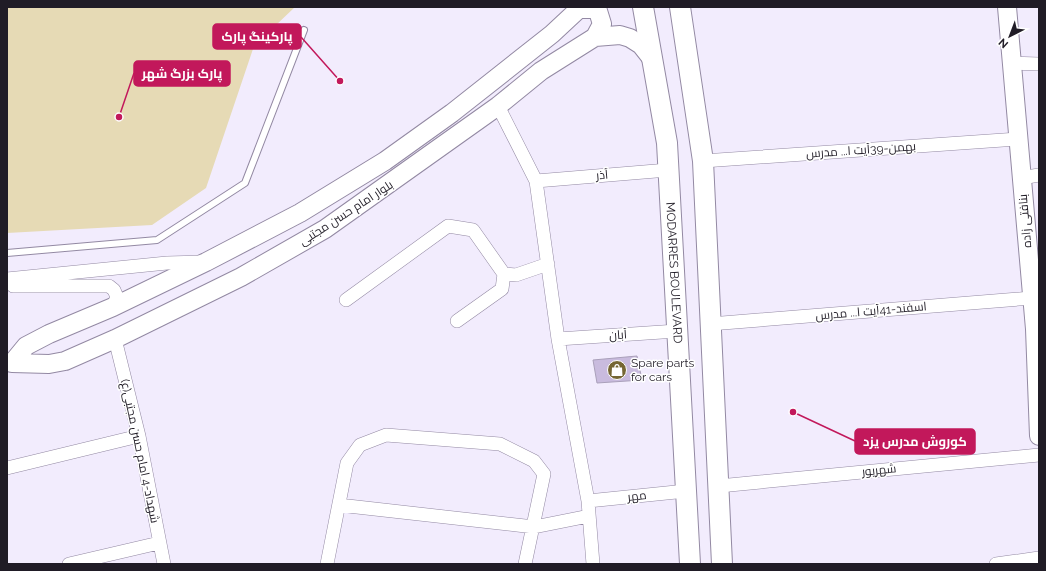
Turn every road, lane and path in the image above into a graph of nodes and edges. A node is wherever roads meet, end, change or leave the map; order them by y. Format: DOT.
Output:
graph roads {
  1 [pos="643,7"];
  2 [pos="680,7"];
  3 [pos="1007,7"];
  4 [pos="581,8"];
  5 [pos="304,30"];
  6 [pos="595,36"];
  7 [pos="652,60"];
  8 [pos="1012,63"];
  9 [pos="1039,64"];
  10 [pos="498,106"];
  11 [pos="1018,139"];
  12 [pos="703,161"];
  13 [pos="668,170"];
  14 [pos="1039,175"];
  15 [pos="1021,178"];
  16 [pos="536,181"];
  17 [pos="7,253"];
  18 [pos="206,262"];
  19 [pos="548,264"];
  20 [pos="504,274"];
  21 [pos="7,279"];
  22 [pos="7,286"];
  23 [pos="1032,298"];
  24 [pos="346,300"];
  25 [pos="112,307"];
  26 [pos="457,320"];
  27 [pos="710,324"];
  28 [pos="677,331"];
  29 [pos="558,338"];
  30 [pos="115,339"];
  31 [pos="9,364"];
  32 [pos="1038,403"];
  33 [pos="139,436"];
  34 [pos="1039,436"];
  35 [pos="1039,455"];
  36 [pos="7,468"];
  37 [pos="719,486"];
  38 [pos="686,491"];
  39 [pos="588,501"];
  40 [pos="339,505"];
  41 [pos="589,516"];
  42 [pos="534,527"];
  43 [pos="160,542"];
  44 [pos="1039,558"];
  45 [pos="69,564"];
  46 [pos="164,564"];
  47 [pos="327,564"];
  48 [pos="525,564"];
  49 [pos="593,564"];
  50 [pos="690,564"];
  51 [pos="722,564"];
  52 [pos="996,564"];
  1 -- 7 [label="main road, MODARRES BOULEVARD"];
  2 -- 12 [label="main road"];
  3 -- 8 [label="main road, بنافتی زاده"];
  4 -- 6 [label="main road"];
  4 -- 18 [label="main road, بلوار امام حسن مجتبی"];
  5 -- 17 [label="lane"];
  6 -- 7 [label="main road"];
  6 -- 10 [label="main road, بلوار امام حسن مجتبی"];
  7 -- 13 [label="main road, MODARRES BOULEVARD"];
  8 -- 9 [label="street"];
  8 -- 11 [label="main road, بنافتی زاده"];
  10 -- 16 [label="street"];
  10 -- 30 [label="main road, بلوار امام حسن مجتبی"];
  11 -- 12 [label="street, بهمن-39آیت ا... مدرس"];
  11 -- 15 [label="main road, بنافتی زاده"];
  12 -- 27 [label="main road"];
  13 -- 16 [label="street, آذر"];
  13 -- 28 [label="main road, MODARRES BOULEVARD"];
  14 -- 15 [label="street"];
  15 -- 23 [label="main road, بنافتی زاده"];
  16 -- 19 [label="street"];
  18 -- 21 [label="street"];
  18 -- 25 [label="main road, بلوار امام حسن مجتبی"];
  19 -- 20 [label="street"];
  19 -- 29 [label="street"];
  20 -- 24 [label="street"];
  20 -- 26 [label="street"];
  22 -- 25 [label="street"];
  23 -- 27 [label="street, اسفند-41آیت ا... مدرس"];
  23 -- 32 [label="main road, بنافتی زاده"];
  25 -- 31 [label="main road, بلوار امام حسن مجتبی"];
  27 -- 37 [label="main road"];
  28 -- 29 [label="street, آبان"];
  28 -- 38 [label="main road, MODARRES BOULEVARD"];
  29 -- 39 [label="street"];
  30 -- 31 [label="main road, بلوار امام حسن مجتبی"];
  30 -- 33 [label="street, شهداد-4 امام حسن مجتبی(ع)"];
  32 -- 34 [label="main road, بنافتی زاده"];
  33 -- 36 [label="street"];
  33 -- 43 [label="street, شهداد-4 امام حسن مجتبی(ع)"];
  35 -- 37 [label="street, شهریور"];
  37 -- 51 [label="main road"];
  38 -- 39 [label="street, مهر"];
  38 -- 50 [label="main road, MODARRES BOULEVARD"];
  39 -- 41 [label="street"];
  40 -- 42 [label="street"];
  40 -- 42 [label="street"];
  40 -- 47 [label="street"];
  41 -- 42 [label="street"];
  41 -- 49 [label="street"];
  42 -- 48 [label="street"];
  43 -- 45 [label="street"];
  43 -- 46 [label="street, شهداد-4 امام حسن مجتبی(ع)"];
  44 -- 52 [label="street"];
}
